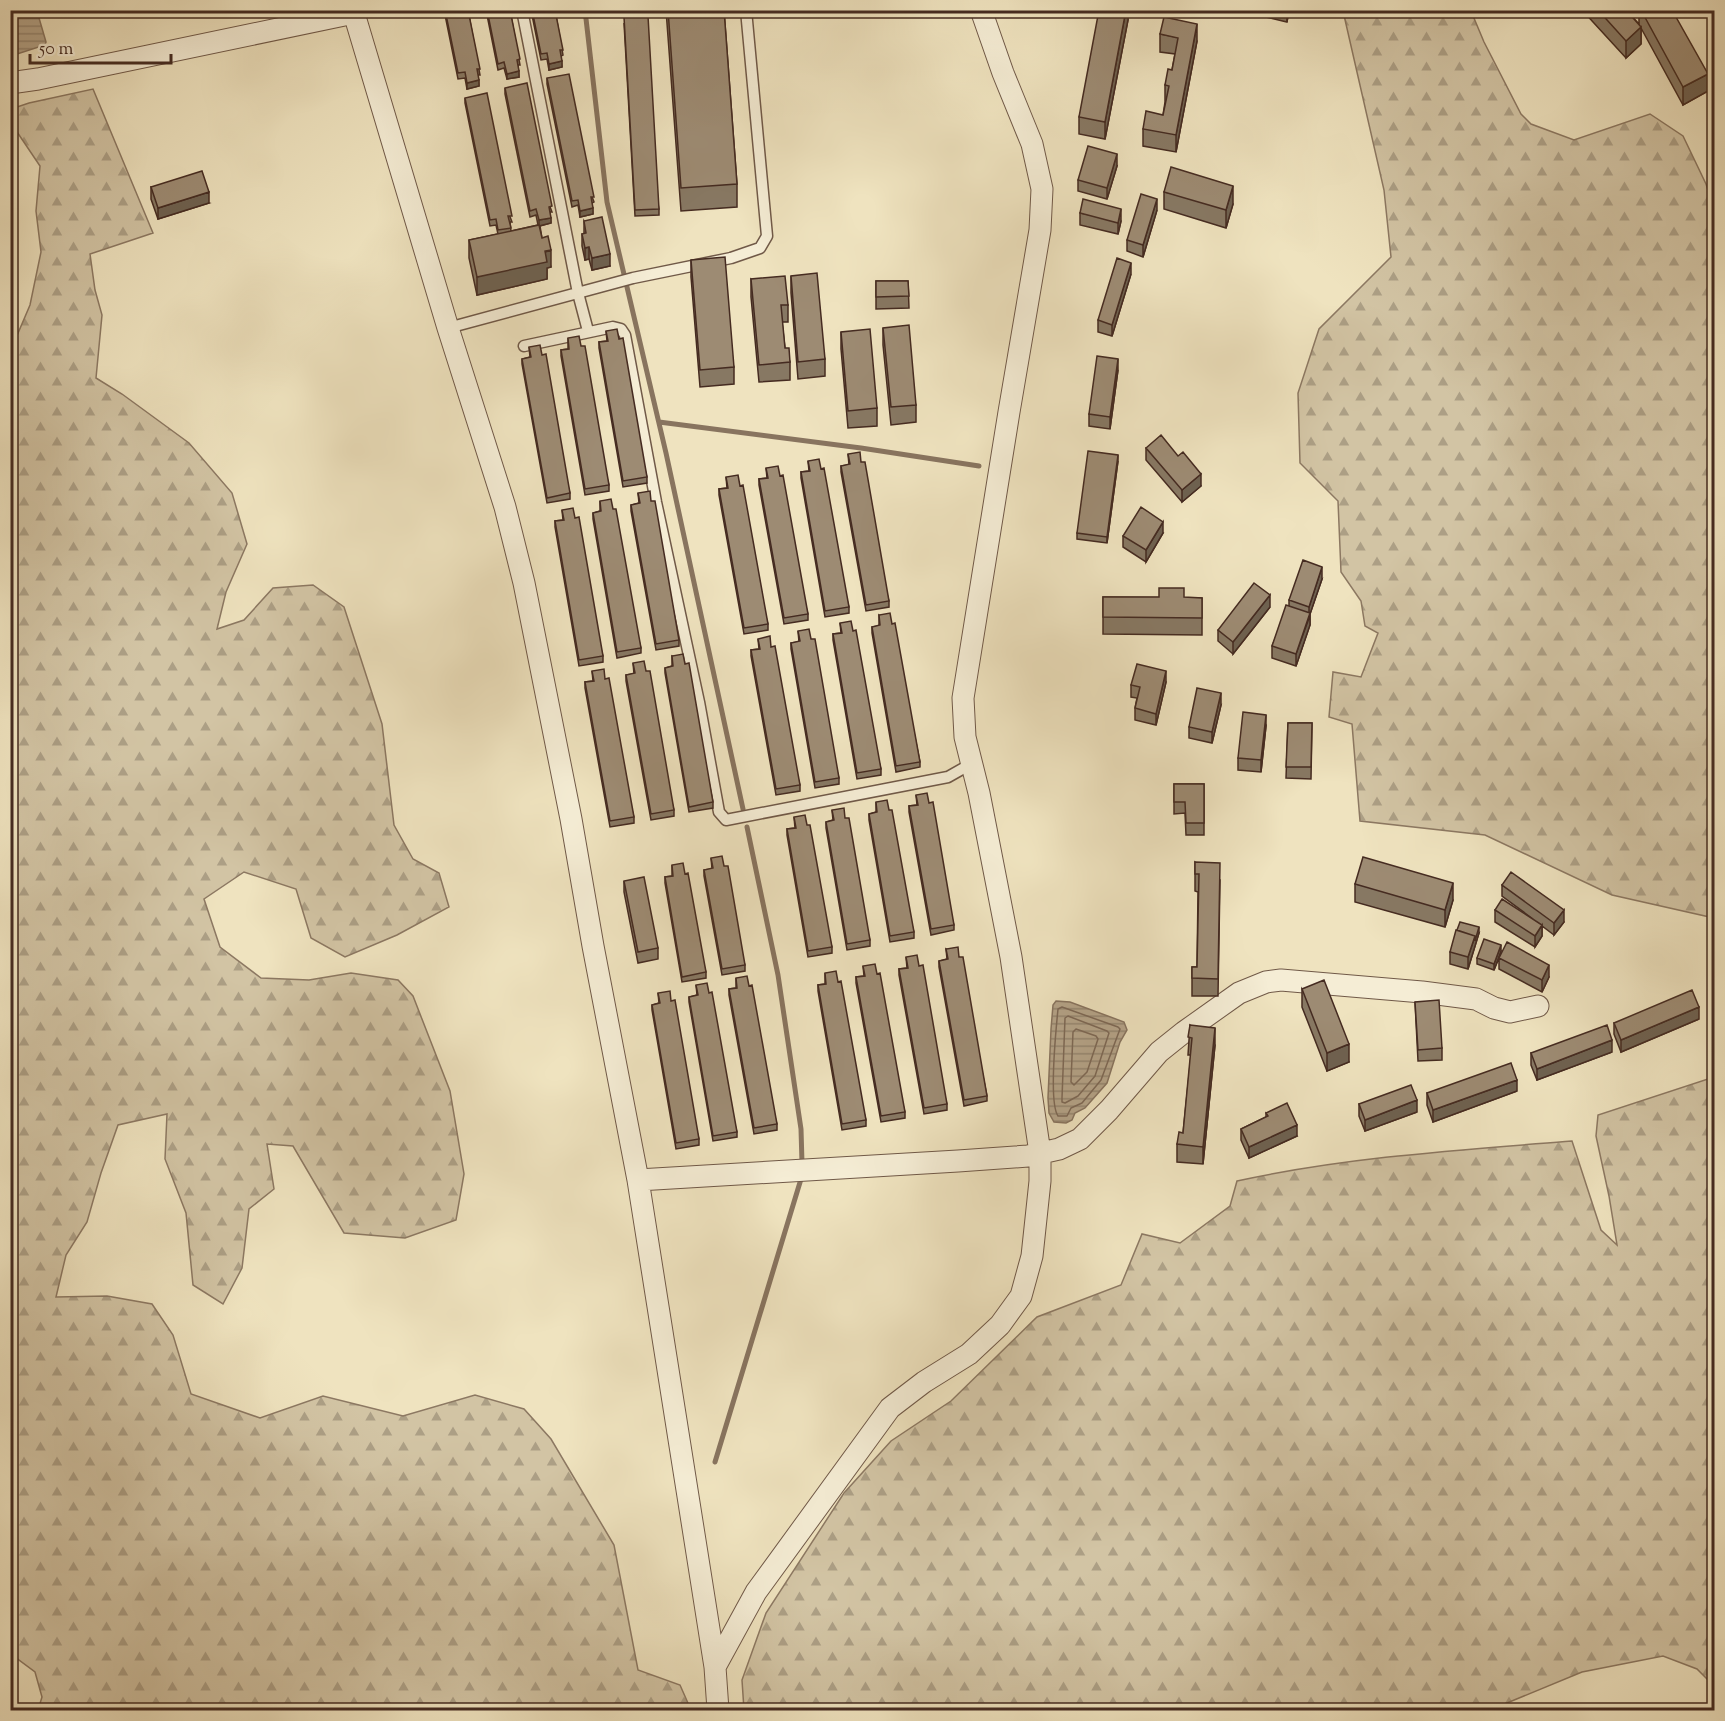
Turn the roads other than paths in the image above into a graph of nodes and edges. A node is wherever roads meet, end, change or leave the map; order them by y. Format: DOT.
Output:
graph roads {
  1 [pos="522,10"];
  2 [pos="746,10"];
  3 [pos="981,10"];
  4 [pos="354,12"];
  5 [pos="10,83"];
  6 [pos="578,293"];
  7 [pos="447,328"];
  8 [pos="588,331"];
  9 [pos="524,346"];
  10 [pos="971,764"];
  11 [pos="1538,1006"];
  12 [pos="1040,1153"];
  13 [pos="638,1180"];
  14 [pos="715,1667"];
  15 [pos="718,1710"];
  1 -- 6 [label="lane"];
  2 -- 6 [label="lane"];
  3 -- 10 [label="street"];
  4 -- 5 [label="street"];
  4 -- 7 [label="street"];
  6 -- 7 [label="lane"];
  6 -- 8 [label="lane"];
  7 -- 13 [label="street"];
  8 -- 9 [label="lane"];
  8 -- 10 [label="lane"];
  10 -- 12 [label="street"];
  11 -- 12 [label="street"];
  12 -- 13 [label="street"];
  12 -- 14 [label="street"];
  13 -- 14 [label="street"];
  14 -- 15 [label="street"];
}
